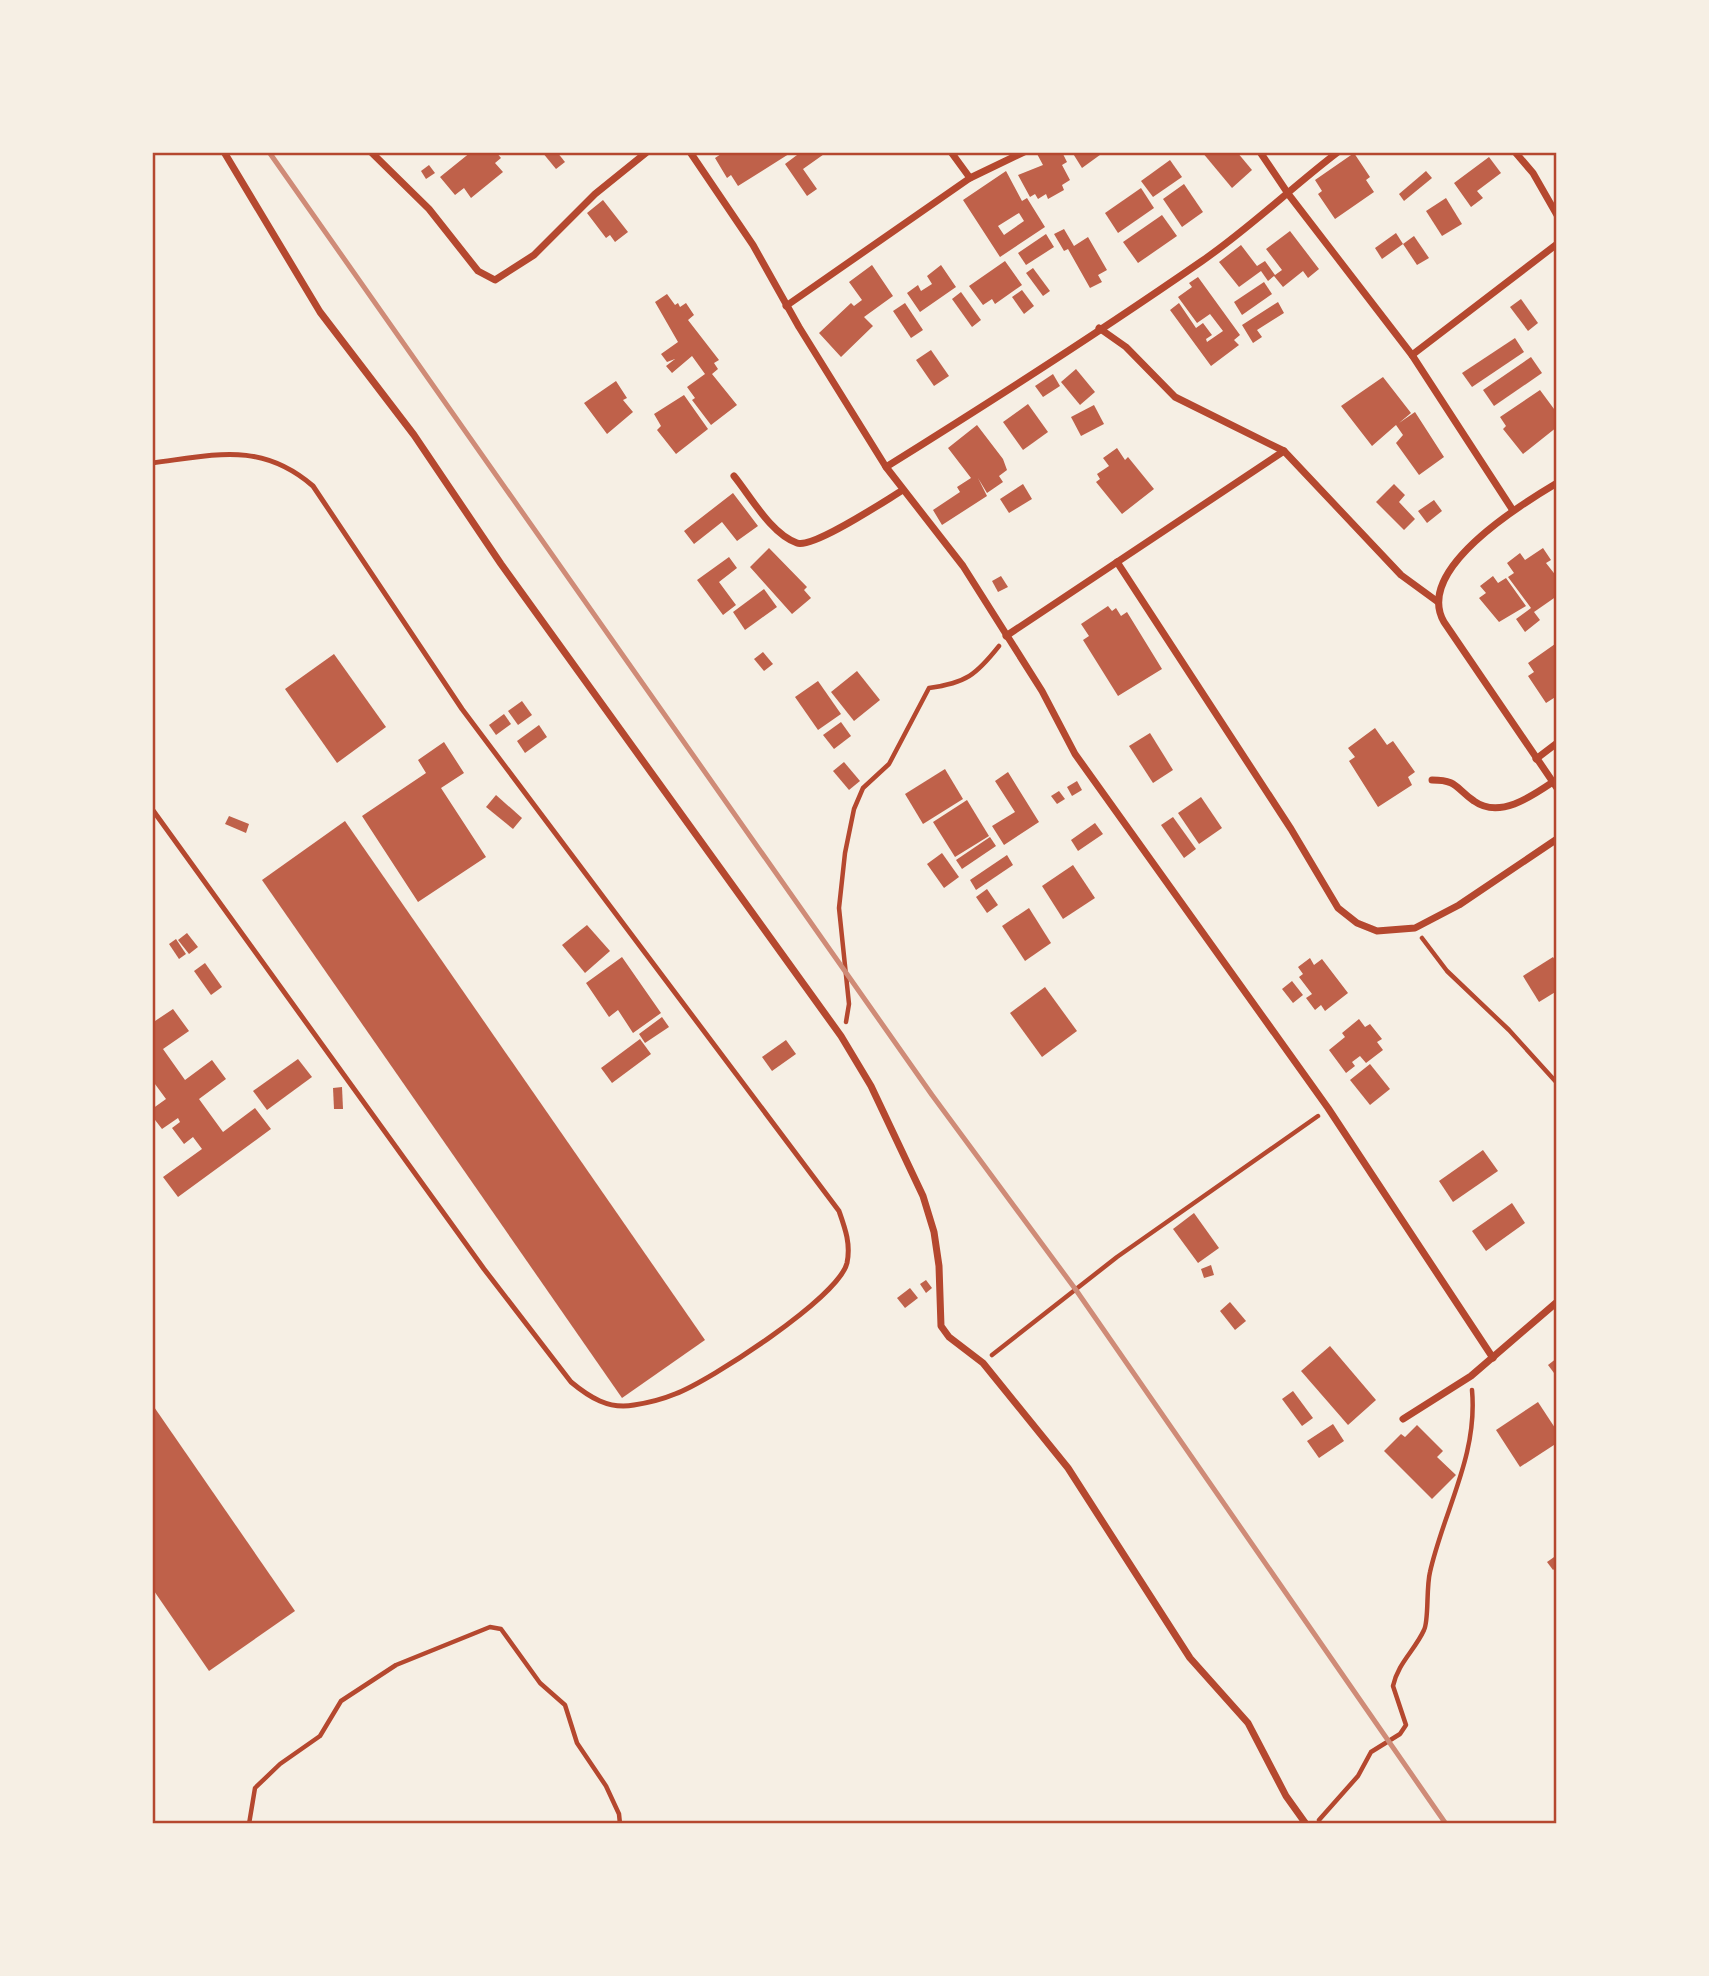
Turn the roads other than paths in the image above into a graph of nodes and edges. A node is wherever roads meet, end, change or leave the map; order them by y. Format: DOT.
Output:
graph roads {
  1 [pos="224,152"];
  2 [pos="370,152"];
  3 [pos="647,152"];
  4 [pos="690,152"];
  5 [pos="951,152"];
  6 [pos="1024,152"];
  7 [pos="1260,152"];
  8 [pos="1338,152"];
  9 [pos="1515,152"];
  10 [pos="970,178"];
  11 [pos="1289,195"];
  12 [pos="1557,215"];
  13 [pos="1557,244"];
  14 [pos="786,306"];
  15 [pos="1099,328"];
  16 [pos="1412,355"];
  17 [pos="1284,452"];
  18 [pos="152,463"];
  19 [pos="886,467"];
  20 [pos="734,476"];
  21 [pos="1557,484"];
  22 [pos="903,490"];
  23 [pos="1512,509"];
  24 [pos="1117,562"];
  25 [pos="1438,602"];
  26 [pos="1006,636"];
  27 [pos="1557,743"];
  28 [pos="1536,759"];
  29 [pos="1432,780"];
  30 [pos="1555,785"];
  31 [pos="152,809"];
  32 [pos="1557,839"];
  33 [pos="1557,1302"];
  34 [pos="1493,1358"];
  35 [pos="1403,1419"];
  36 [pos="1306,1824"];
  1 -- 36 [label="street"];
  2 -- 3 [label="street"];
  4 -- 14 [label="street"];
  5 -- 10 [label="street"];
  6 -- 10 [label="street"];
  7 -- 11 [label="street"];
  8 -- 11 [label="street"];
  9 -- 12 [label="street"];
  10 -- 14 [label="street"];
  11 -- 15 [label="street"];
  11 -- 16 [label="street"];
  13 -- 16 [label="street"];
  14 -- 19 [label="street"];
  15 -- 17 [label="street"];
  15 -- 19 [label="street"];
  16 -- 23 [label="street"];
  17 -- 24 [label="street"];
  17 -- 25 [label="street"];
  18 -- 31 [label="lane"];
  19 -- 22 [label="street"];
  20 -- 22 [label="street"];
  21 -- 23 [label="street"];
  22 -- 26 [label="street"];
  23 -- 25 [label="street"];
  24 -- 26 [label="street"];
  24 -- 32 [label="street"];
  25 -- 28 [label="street"];
  26 -- 34 [label="street"];
  27 -- 28 [label="street"];
  28 -- 30 [label="street"];
  29 -- 30 [label="street"];
  33 -- 34 [label="street"];
  34 -- 35 [label="street"];
}
